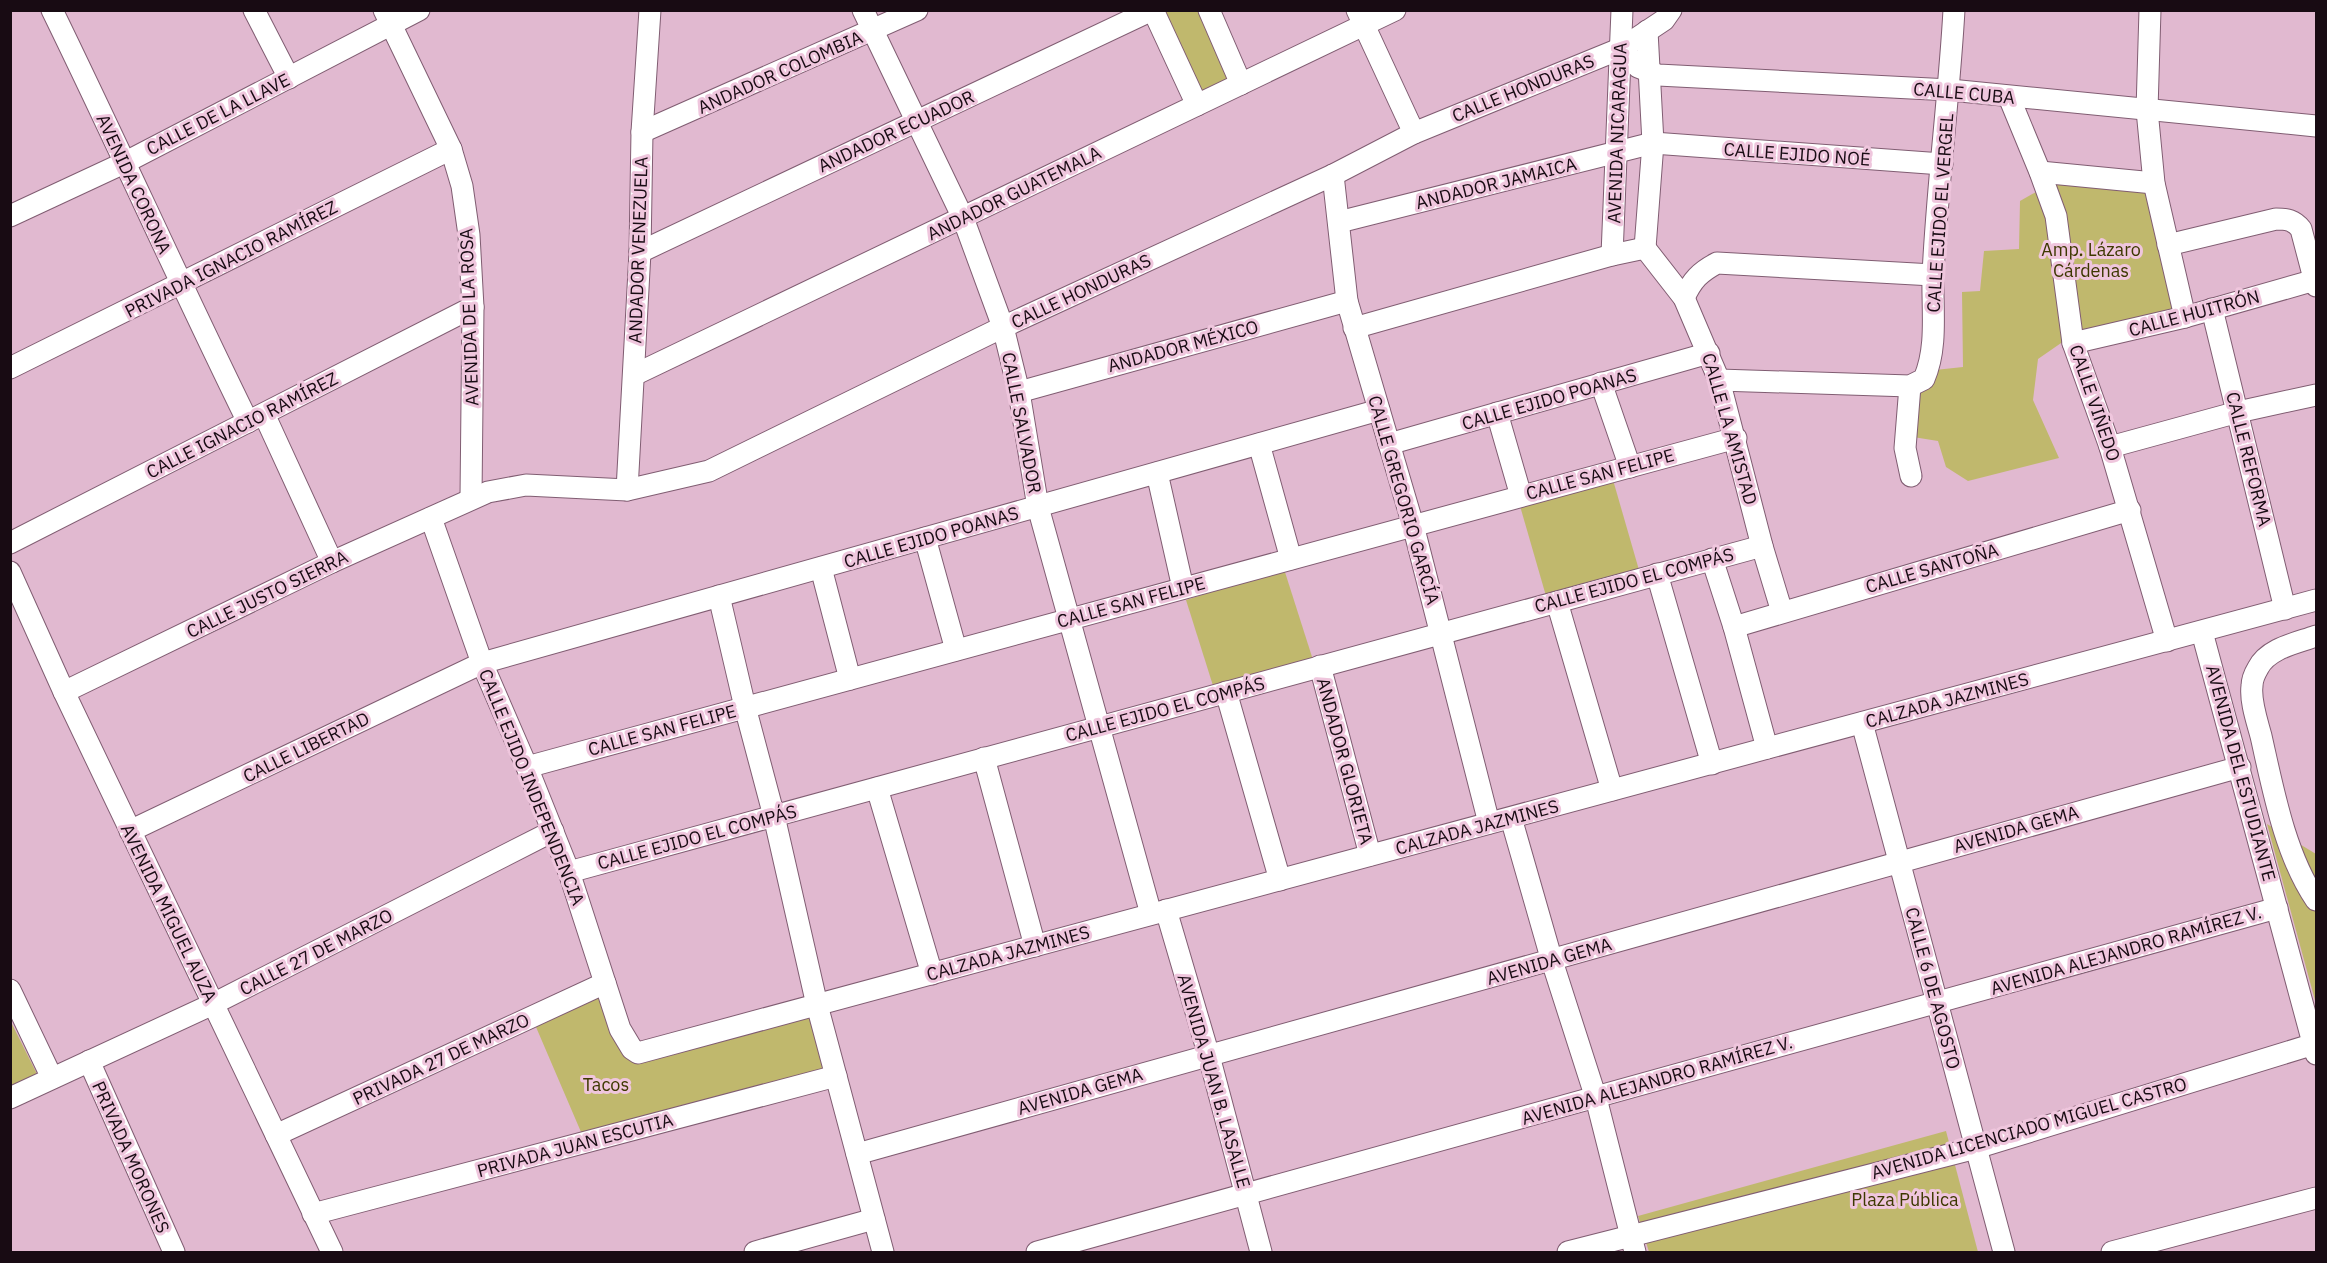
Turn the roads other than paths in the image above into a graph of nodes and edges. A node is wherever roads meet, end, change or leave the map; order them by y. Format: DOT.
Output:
graph roads {
  1 [pos="52,10"];
  2 [pos="254,10"];
  3 [pos="419,10"];
  4 [pos="863,10"];
  5 [pos="917,10"];
  6 [pos="1152,10"];
  7 [pos="1209,10"];
  8 [pos="1395,10"];
  9 [pos="1622,10"];
  10 [pos="1671,10"];
  11 [pos="1954,10"];
  12 [pos="2150,10"];
  13 [pos="653,12"];
  14 [pos="388,17"];
  15 [pos="1361,17"];
  16 [pos="873,31"];
  17 [pos="1647,32"];
  18 [pos="1622,48"];
  19 [pos="1649,71"];
  20 [pos="289,78"];
  21 [pos="1241,84"];
  22 [pos="1950,90"];
  23 [pos="2009,97"];
  24 [pos="1197,105"];
  25 [pos="2147,110"];
  26 [pos="916,120"];
  27 [pos="2316,126"];
  28 [pos="642,132"];
  29 [pos="1414,133"];
  30 [pos="1653,143"];
  31 [pos="451,149"];
  32 [pos="1618,152"];
  33 [pos="126,162"];
  34 [pos="1942,164"];
  35 [pos="2040,172"];
  36 [pos="1333,175"];
  37 [pos="2154,183"];
  38 [pos="10,216"];
  39 [pos="963,218"];
  40 [pos="1339,222"];
  41 [pos="2168,245"];
  42 [pos="1645,248"];
  43 [pos="640,252"];
  44 [pos="2313,252"];
  45 [pos="1612,255"];
  46 [pos="1933,275"];
  47 [pos="2316,283"];
  48 [pos="180,285"];
  49 [pos="1684,298"];
  50 [pos="1347,301"];
  51 [pos="473,307"];
  52 [pos="2212,309"];
  53 [pos="2185,317"];
  54 [pos="1003,327"];
  55 [pos="1354,328"];
  56 [pos="2073,344"];
  57 [pos="1709,353"];
  58 [pos="10,368"];
  59 [pos="634,375"];
  60 [pos="1719,380"];
  61 [pos="1601,383"];
  62 [pos="1917,383"];
  63 [pos="1019,392"];
  64 [pos="2316,395"];
  65 [pos="1379,410"];
  66 [pos="2238,412"];
  67 [pos="1497,413"];
  68 [pos="256,418"];
  69 [pos="1736,438"];
  70 [pos="1259,444"];
  71 [pos="1389,444"];
  72 [pos="2110,447"];
  73 [pos="1630,466"];
  74 [pos="1156,473"];
  75 [pos="1911,476"];
  76 [pos="627,490"];
  77 [pos="1521,496"];
  78 [pos="471,497"];
  79 [pos="1038,507"];
  80 [pos="2130,510"];
  81 [pos="431,518"];
  82 [pos="1413,525"];
  83 [pos="925,538"];
  84 [pos="10,543"];
  85 [pos="1762,546"];
  86 [pos="1291,559"];
  87 [pos="1713,559"];
  88 [pos="332,562"];
  89 [pos="821,568"];
  90 [pos="10,572"];
  91 [pos="1657,574"];
  92 [pos="1183,588"];
  93 [pos="719,596"];
  94 [pos="2316,600"];
  95 [pos="1557,602"];
  96 [pos="2285,609"];
  97 [pos="1782,612"];
  98 [pos="1068,620"];
  99 [pos="1734,627"];
  100 [pos="2202,632"];
  101 [pos="1441,633"];
  102 [pos="2316,636"];
  103 [pos="2167,641"];
  104 [pos="956,650"];
  105 [pos="482,663"];
  106 [pos="1320,666"];
  107 [pos="850,679"];
  108 [pos="64,692"];
  109 [pos="1226,692"];
  110 [pos="745,707"];
  111 [pos="1862,723"];
  112 [pos="1100,727"];
  113 [pos="1767,748"];
  114 [pos="984,758"];
  115 [pos="1712,764"];
  116 [pos="527,767"];
  117 [pos="2240,767"];
  118 [pos="877,788"];
  119 [pos="1612,790"];
  120 [pos="774,816"];
  121 [pos="1511,818"];
  122 [pos="1489,823"];
  123 [pos="130,831"];
  124 [pos="554,831"];
  125 [pos="1370,855"];
  126 [pos="1900,862"];
  127 [pos="569,872"];
  128 [pos="1280,880"];
  129 [pos="2316,900"];
  130 [pos="2277,908"];
  131 [pos="1159,912"];
  132 [pos="1035,946"];
  133 [pos="1552,961"];
  134 [pos="932,974"];
  135 [pos="606,983"];
  136 [pos="10,990"];
  137 [pos="1937,1003"];
  138 [pos="213,1004"];
  139 [pos="817,1005"];
  140 [pos="2315,1049"];
  141 [pos="638,1053"];
  142 [pos="1209,1056"];
  143 [pos="88,1061"];
  144 [pos="836,1076"];
  145 [pos="52,1078"];
  146 [pos="10,1098"];
  147 [pos="1596,1098"];
  148 [pos="276,1135"];
  149 [pos="1976,1148"];
  150 [pos="857,1154"];
  151 [pos="1246,1194"];
  152 [pos="2316,1198"];
  153 [pos="314,1214"];
  154 [pos="874,1219"];
  155 [pos="1633,1244"];
  156 [pos="174,1252"];
  157 [pos="332,1252"];
  158 [pos="755,1252"];
  159 [pos="883,1252"];
  160 [pos="1037,1252"];
  161 [pos="1261,1252"];
  162 [pos="1568,1252"];
  163 [pos="2004,1252"];
  164 [pos="2112,1252"];
  1 -- 33 [label="street, AVENIDA CORONA"];
  2 -- 20 [label="street"];
  3 -- 14 [label="street, CALLE DE LA LLAVE"];
  4 -- 16 [label="street, CALLE SALVADOR"];
  5 -- 16 [label="street, ANDADOR COLOMBIA"];
  6 -- 24 [label="street"];
  6 -- 26 [label="street, ANDADOR ECUADOR"];
  7 -- 21 [label="street"];
  8 -- 15 [label="street, ANDADOR GUATEMALA"];
  9 -- 18 [label="street, AVENIDA NICARAGUA"];
  10 -- 17 [label="street, CALLE HONDURAS"];
  11 -- 22 [label="street, CALLE EJIDO EL VERGEL"];
  12 -- 25 [label="street"];
  13 -- 28 [label="street, ANDADOR VENEZUELA"];
  14 -- 20 [label="street, CALLE DE LA LLAVE"];
  14 -- 31 [label="street, AVENIDA DE LA ROSA"];
  15 -- 21 [label="street, ANDADOR GUATEMALA"];
  15 -- 29 [label="street"];
  16 -- 26 [label="street, CALLE SALVADOR"];
  16 -- 28 [label="street, ANDADOR COLOMBIA"];
  17 -- 18 [label="street, CALLE HONDURAS"];
  17 -- 19 [label="street"];
  18 -- 19 [label="street, CALLE CUBA"];
  18 -- 29 [label="street, CALLE HONDURAS"];
  18 -- 32 [label="street, AVENIDA NICARAGUA"];
  19 -- 22 [label="street, CALLE CUBA"];
  19 -- 30 [label="street"];
  20 -- 33 [label="street, CALLE DE LA LLAVE"];
  21 -- 24 [label="street, ANDADOR GUATEMALA"];
  22 -- 23 [label="street, CALLE CUBA"];
  22 -- 34 [label="street, CALLE EJIDO EL VERGEL"];
  23 -- 25 [label="street, CALLE CUBA"];
  23 -- 35 [label="street, CALLE VIÑEDO"];
  24 -- 39 [label="street, ANDADOR GUATEMALA"];
  25 -- 27 [label="street, CALLE CUBA"];
  25 -- 37 [label="street"];
  26 -- 39 [label="street, CALLE SALVADOR"];
  26 -- 43 [label="street, ANDADOR ECUADOR"];
  28 -- 43 [label="street, ANDADOR VENEZUELA"];
  29 -- 36 [label="street, CALLE HONDURAS"];
  30 -- 32 [label="street, ANDADOR JAMAICA"];
  30 -- 34 [label="street, CALLE EJIDO NOÉ"];
  30 -- 42 [label="street"];
  31 -- 48 [label="street, PRIVADA IGNACIO RAMÍREZ"];
  31 -- 51 [label="street, AVENIDA DE LA ROSA"];
  32 -- 40 [label="street, ANDADOR JAMAICA"];
  32 -- 45 [label="street, AVENIDA NICARAGUA"];
  33 -- 38 [label="street, CALLE DE LA LLAVE"];
  33 -- 48 [label="street, AVENIDA CORONA"];
  34 -- 46 [label="street, CALLE EJIDO EL VERGEL"];
  35 -- 37 [label="street"];
  35 -- 56 [label="street, CALLE VIÑEDO"];
  36 -- 40 [label="street, CALLE GREGORIO GARCÍA"];
  36 -- 54 [label="street, CALLE HONDURAS"];
  37 -- 41 [label="street"];
  39 -- 54 [label="street, CALLE SALVADOR"];
  39 -- 59 [label="street, ANDADOR GUATEMALA"];
  40 -- 50 [label="street, CALLE GREGORIO GARCÍA"];
  41 -- 44 [label="street"];
  41 -- 53 [label="street"];
  42 -- 45 [label="street"];
  42 -- 49 [label="street, CALLE LA AMISTAD"];
  43 -- 59 [label="street, ANDADOR VENEZUELA"];
  44 -- 47 [label="street"];
  45 -- 55 [label="street"];
  46 -- 49 [label="street"];
  46 -- 62 [label="street, CALLE EJIDO EL VERGEL"];
  47 -- 52 [label="street, CALLE HUITRÓN"];
  48 -- 58 [label="street, PRIVADA IGNACIO RAMÍREZ"];
  48 -- 68 [label="street, AVENIDA CORONA"];
  49 -- 57 [label="street, CALLE LA AMISTAD"];
  50 -- 55 [label="street, CALLE GREGORIO GARCÍA"];
  50 -- 63 [label="street, ANDADOR MÉXICO"];
  51 -- 68 [label="street, CALLE IGNACIO RAMÍREZ"];
  51 -- 78 [label="street, AVENIDA DE LA ROSA"];
  52 -- 53 [label="street, CALLE HUITRÓN"];
  52 -- 66 [label="street, CALLE REFORMA"];
  53 -- 56 [label="street, CALLE HUITRÓN"];
  54 -- 63 [label="street, CALLE SALVADOR"];
  54 -- 76 [label="street, CALLE HONDURAS"];
  55 -- 65 [label="street, CALLE GREGORIO GARCÍA"];
  56 -- 72 [label="street, CALLE VIÑEDO"];
  57 -- 60 [label="street, CALLE LA AMISTAD"];
  57 -- 61 [label="street, CALLE EJIDO POANAS"];
  59 -- 76 [label="street, ANDADOR VENEZUELA"];
  60 -- 62 [label="street"];
  60 -- 69 [label="street, CALLE LA AMISTAD"];
  61 -- 67 [label="street, CALLE EJIDO POANAS"];
  61 -- 73 [label="street"];
  62 -- 75 [label="street, CALLE EJIDO EL VERGEL"];
  63 -- 79 [label="street, CALLE SALVADOR"];
  64 -- 66 [label="street"];
  65 -- 70 [label="street, CALLE EJIDO POANAS"];
  65 -- 71 [label="street, CALLE GREGORIO GARCÍA"];
  66 -- 72 [label="street"];
  66 -- 96 [label="street, CALLE REFORMA"];
  67 -- 71 [label="street, CALLE EJIDO POANAS"];
  67 -- 77 [label="street"];
  68 -- 84 [label="street, CALLE IGNACIO RAMÍREZ"];
  68 -- 88 [label="street, AVENIDA CORONA"];
  69 -- 73 [label="street, CALLE SAN FELIPE"];
  69 -- 85 [label="street, CALLE LA AMISTAD"];
  70 -- 74 [label="street, CALLE EJIDO POANAS"];
  70 -- 86 [label="street"];
  71 -- 82 [label="street, CALLE GREGORIO GARCÍA"];
  72 -- 80 [label="street, CALLE VIÑEDO"];
  73 -- 77 [label="street, CALLE SAN FELIPE"];
  74 -- 79 [label="street, CALLE EJIDO POANAS"];
  74 -- 92 [label="street"];
  76 -- 78 [label="street, CALLE HONDURAS"];
  77 -- 82 [label="street, CALLE SAN FELIPE"];
  78 -- 81 [label="street, CALLE JUSTO SIERRA"];
  79 -- 83 [label="street, CALLE EJIDO POANAS"];
  79 -- 98 [label="street, CALLE SALVADOR"];
  80 -- 97 [label="street, CALLE SANTOÑA"];
  80 -- 103 [label="street, CALLE VIÑEDO"];
  81 -- 88 [label="street, CALLE JUSTO SIERRA"];
  81 -- 105 [label="street, CALLE EJIDO INDEPENDENCIA"];
  82 -- 86 [label="street, CALLE SAN FELIPE"];
  82 -- 101 [label="street, CALLE GREGORIO GARCÍA"];
  83 -- 89 [label="street, CALLE EJIDO POANAS"];
  83 -- 104 [label="street"];
  85 -- 87 [label="street, CALLE EJIDO EL COMPÁS"];
  85 -- 97 [label="street, CALLE LA AMISTAD"];
  86 -- 92 [label="street, CALLE SAN FELIPE"];
  87 -- 91 [label="street, CALLE EJIDO EL COMPÁS"];
  87 -- 99 [label="street"];
  88 -- 108 [label="street, CALLE JUSTO SIERRA"];
  89 -- 93 [label="street, CALLE EJIDO POANAS"];
  89 -- 107 [label="street"];
  90 -- 108 [label="street, AVENIDA MIGUEL AUZA"];
  91 -- 95 [label="street, CALLE EJIDO EL COMPÁS"];
  91 -- 115 [label="street"];
  92 -- 98 [label="street, CALLE SAN FELIPE"];
  93 -- 105 [label="street, CALLE EJIDO POANAS"];
  93 -- 110 [label="street"];
  94 -- 96 [label="street, CALZADA JAZMINES"];
  95 -- 101 [label="street, CALLE EJIDO EL COMPÁS"];
  95 -- 119 [label="street"];
  96 -- 100 [label="street, CALZADA JAZMINES"];
  97 -- 99 [label="street, CALLE SANTOÑA"];
  98 -- 104 [label="street, CALLE SAN FELIPE"];
  98 -- 112 [label="street, CALLE SALVADOR"];
  99 -- 113 [label="street"];
  100 -- 103 [label="street, CALZADA JAZMINES"];
  100 -- 117 [label="street, AVENIDA DEL ESTUDIANTE"];
  101 -- 106 [label="street, CALLE EJIDO EL COMPÁS"];
  101 -- 122 [label="street, CALLE GREGORIO GARCÍA"];
  102 -- 129 [label="street"];
  103 -- 111 [label="street, CALZADA JAZMINES"];
  104 -- 107 [label="street, CALLE SAN FELIPE"];
  105 -- 116 [label="street, CALLE EJIDO INDEPENDENCIA"];
  105 -- 123 [label="street, CALLE LIBERTAD"];
  106 -- 109 [label="street, CALLE EJIDO EL COMPÁS"];
  106 -- 125 [label="street, ANDADOR GLORIETA"];
  107 -- 110 [label="street, CALLE SAN FELIPE"];
  108 -- 123 [label="street, AVENIDA MIGUEL AUZA"];
  109 -- 112 [label="street, CALLE EJIDO EL COMPÁS"];
  109 -- 128 [label="street"];
  110 -- 116 [label="street, CALLE SAN FELIPE"];
  110 -- 120 [label="street"];
  111 -- 113 [label="street, CALZADA JAZMINES"];
  111 -- 126 [label="street, CALLE 6 DE AGOSTO"];
  112 -- 114 [label="street, CALLE EJIDO EL COMPÁS"];
  112 -- 131 [label="street, AVENIDA JUAN B. LASALLE"];
  113 -- 115 [label="street, CALZADA JAZMINES"];
  114 -- 118 [label="street, CALLE EJIDO EL COMPÁS"];
  114 -- 132 [label="street"];
  115 -- 119 [label="street, CALZADA JAZMINES"];
  116 -- 124 [label="street, CALLE EJIDO INDEPENDENCIA"];
  117 -- 126 [label="street, AVENIDA GEMA"];
  117 -- 130 [label="street, AVENIDA DEL ESTUDIANTE"];
  118 -- 120 [label="street, CALLE EJIDO EL COMPÁS"];
  118 -- 134 [label="street"];
  119 -- 121 [label="street, CALZADA JAZMINES"];
  120 -- 127 [label="street, CALLE EJIDO EL COMPÁS"];
  120 -- 139 [label="street"];
  121 -- 122 [label="street, CALZADA JAZMINES"];
  121 -- 133 [label="street"];
  122 -- 125 [label="street, CALZADA JAZMINES"];
  123 -- 138 [label="street, AVENIDA MIGUEL AUZA"];
  124 -- 127 [label="street, CALLE EJIDO INDEPENDENCIA"];
  124 -- 138 [label="street, CALLE 27 DE MARZO"];
  125 -- 128 [label="street, CALZADA JAZMINES"];
  126 -- 133 [label="street, AVENIDA GEMA"];
  126 -- 137 [label="street, CALLE 6 DE AGOSTO"];
  127 -- 135 [label="street, CALLE EJIDO INDEPENDENCIA"];
  128 -- 131 [label="street, CALZADA JAZMINES"];
  130 -- 137 [label="street, AVENIDA ALEJANDRO RAMÍREZ V."];
  130 -- 140 [label="street, AVENIDA DEL ESTUDIANTE"];
  131 -- 132 [label="street, CALZADA JAZMINES"];
  131 -- 142 [label="street, AVENIDA JUAN B. LASALLE"];
  132 -- 134 [label="street, CALZADA JAZMINES"];
  133 -- 142 [label="street, AVENIDA GEMA"];
  133 -- 147 [label="street"];
  134 -- 139 [label="street, CALZADA JAZMINES"];
  135 -- 141 [label="street, CALLE EJIDO INDEPENDENCIA"];
  135 -- 148 [label="street, PRIVADA 27 DE MARZO"];
  136 -- 145 [label="street"];
  137 -- 147 [label="street, AVENIDA ALEJANDRO RAMÍREZ V."];
  137 -- 149 [label="street, CALLE 6 DE AGOSTO"];
  138 -- 143 [label="street, CALLE 27 DE MARZO"];
  138 -- 148 [label="street, AVENIDA MIGUEL AUZA"];
  139 -- 141 [label="street, CALZADA JAZMINES"];
  139 -- 144 [label="street"];
  140 -- 149 [label="street, AVENIDA LICENCIADO MIGUEL CASTRO"];
  142 -- 150 [label="street, AVENIDA GEMA"];
  142 -- 151 [label="street, AVENIDA JUAN B. LASALLE"];
  143 -- 145 [label="street, CALLE 27 DE MARZO"];
  143 -- 156 [label="street, PRIVADA MORONES"];
  144 -- 150 [label="street"];
  144 -- 153 [label="street, PRIVADA JUAN ESCUTIA"];
  145 -- 146 [label="street, CALLE 27 DE MARZO"];
  147 -- 151 [label="street, AVENIDA ALEJANDRO RAMÍREZ V."];
  147 -- 155 [label="street"];
  148 -- 153 [label="street, AVENIDA MIGUEL AUZA"];
  149 -- 155 [label="street, AVENIDA LICENCIADO MIGUEL CASTRO"];
  149 -- 163 [label="street, CALLE 6 DE AGOSTO"];
  150 -- 154 [label="street"];
  151 -- 160 [label="street, AVENIDA ALEJANDRO RAMÍREZ V."];
  151 -- 161 [label="street, AVENIDA JUAN B. LASALLE"];
  152 -- 164 [label="street"];
  153 -- 157 [label="street, AVENIDA MIGUEL AUZA"];
  154 -- 158 [label="street"];
  154 -- 159 [label="street"];
  155 -- 162 [label="street, AVENIDA LICENCIADO MIGUEL CASTRO"];
}
